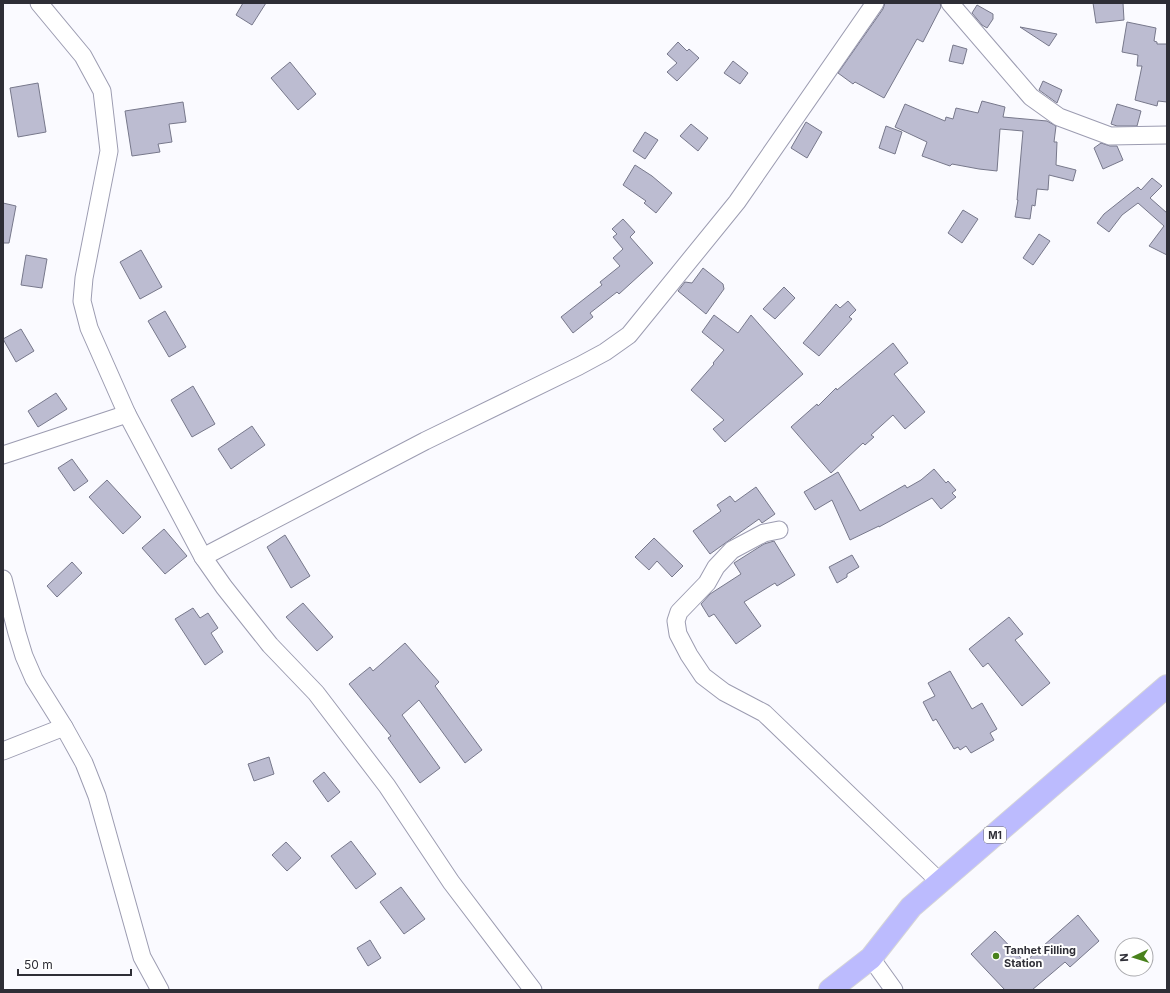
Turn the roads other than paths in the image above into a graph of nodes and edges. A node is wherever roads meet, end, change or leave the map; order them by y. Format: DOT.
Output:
graph roads {
  1 [pos="39,3"];
  2 [pos="876,3"];
  3 [pos="954,4"];
  4 [pos="1167,135"];
  5 [pos="127,414"];
  6 [pos="3,455"];
  7 [pos="779,530"];
  8 [pos="203,557"];
  9 [pos="3,579"];
  10 [pos="1167,686"];
  11 [pos="64,727"];
  12 [pos="3,751"];
  13 [pos="940,882"];
  14 [pos="871,958"];
  15 [pos="160,990"];
  16 [pos="533,990"];
  17 [pos="830,990"];
  18 [pos="894,990"];
  1 -- 5 [label="street"];
  2 -- 8 [label="street"];
  3 -- 4 [label="street"];
  5 -- 6 [label="street"];
  5 -- 8 [label="street"];
  7 -- 13 [label="street"];
  8 -- 16 [label="street"];
  9 -- 11 [label="street"];
  10 -- 13 [label="highway, M1"];
  11 -- 12 [label="street"];
  11 -- 15 [label="street"];
  13 -- 14 [label="highway, M1"];
  14 -- 17 [label="highway, M1"];
  14 -- 18 [label="street"];
}
